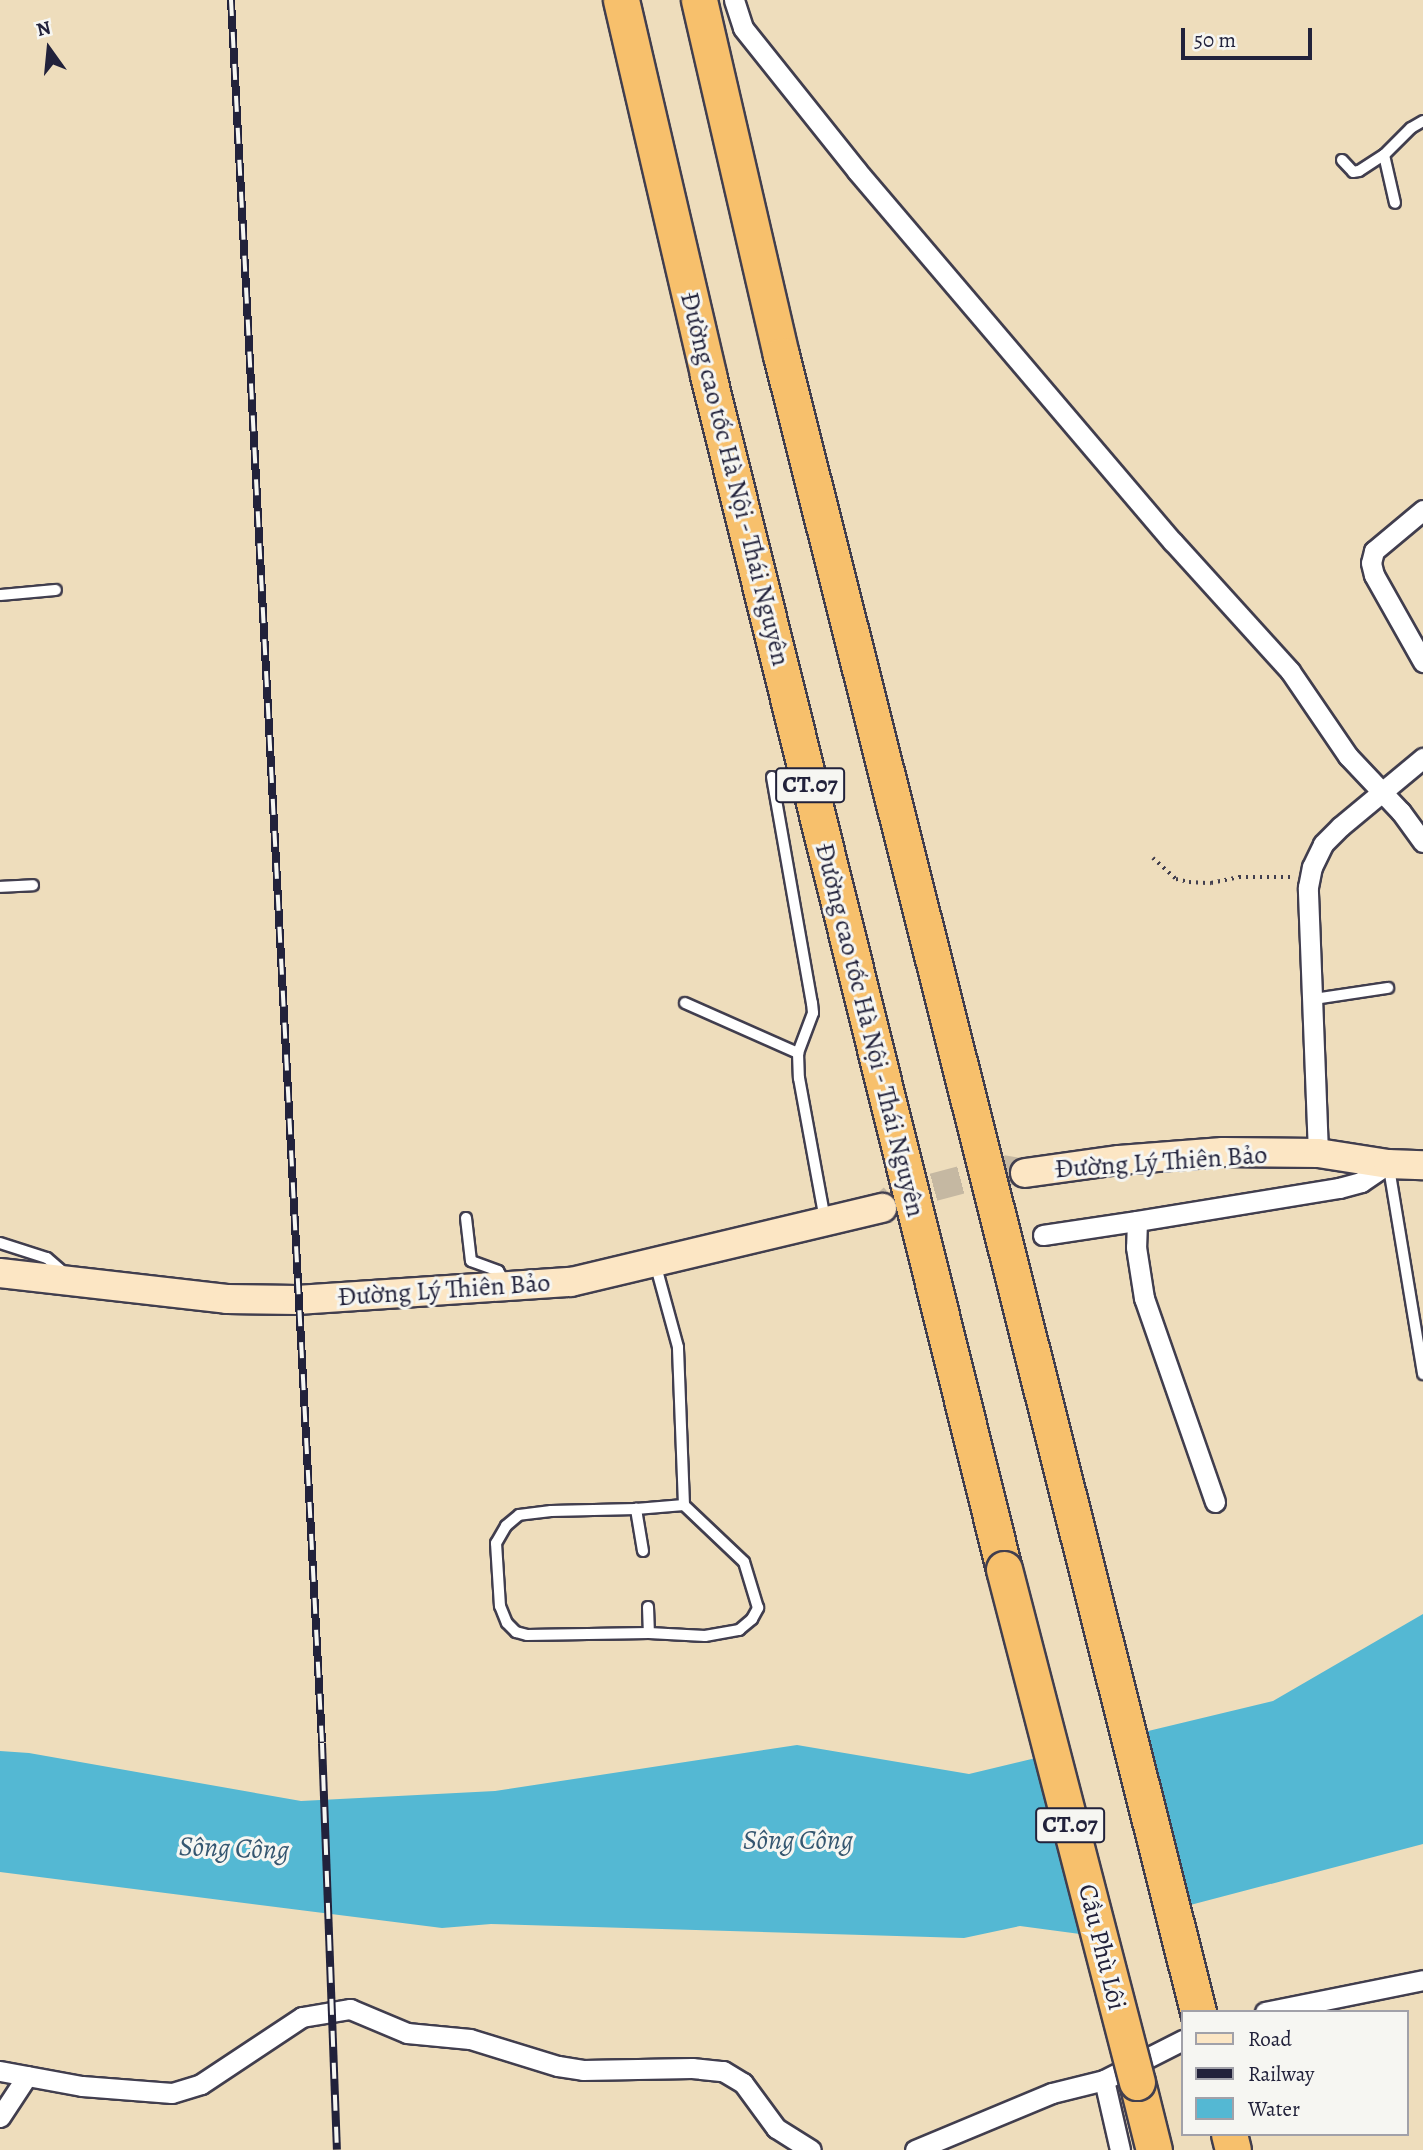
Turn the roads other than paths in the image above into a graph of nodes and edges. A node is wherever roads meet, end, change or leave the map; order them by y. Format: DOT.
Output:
graph roads {
  1 [pos="621,0"];
  2 [pos="699,0"];
  3 [pos="734,0"];
  4 [pos="1423,121"];
  5 [pos="1384,155"];
  6 [pos="1342,160"];
  7 [pos="1395,203"];
  8 [pos="1423,510"];
  9 [pos="56,590"];
  10 [pos="0,595"];
  11 [pos="1423,662"];
  12 [pos="1423,758"];
  13 [pos="772,777"];
  14 [pos="1380,792"];
  15 [pos="1423,842"];
  16 [pos="33,885"];
  17 [pos="0,887"];
  18 [pos="1388,988"];
  19 [pos="1314,999"];
  20 [pos="685,1003"];
  21 [pos="799,1053"];
  22 [pos="1318,1153"];
  23 [pos="1388,1164"];
  24 [pos="1423,1165"];
  25 [pos="1025,1173"];
  26 [pos="882,1209"];
  27 [pos="466,1218"];
  28 [pos="1138,1221"];
  29 [pos="825,1224"];
  30 [pos="1043,1235"];
  31 [pos="0,1243"];
  32 [pos="655,1263"];
  33 [pos="0,1273"];
  34 [pos="74,1282"];
  35 [pos="508,1286"];
  36 [pos="1423,1374"];
  37 [pos="1215,1502"];
  38 [pos="684,1505"];
  39 [pos="636,1509"];
  40 [pos="643,1551"];
  41 [pos="1004,1569"];
  42 [pos="648,1607"];
  43 [pos="649,1633"];
  44 [pos="1423,1980"];
  45 [pos="1198,2010"];
  46 [pos="1275,2010"];
  47 [pos="1182,2041"];
  48 [pos="0,2071"];
  49 [pos="27,2076"];
  50 [pos="1120,2081"];
  51 [pos="0,2117"];
  52 [pos="811,2150"];
  53 [pos="915,2150"];
  54 [pos="1120,2150"];
  55 [pos="1154,2150"];
  1 -- 41 [label="highway, Đường cao tốc Hà Nội - Thái Nguyên / CT.07"];
  2 -- 45 [label="highway, CT.07"];
  3 -- 14 [label="street"];
  4 -- 5 [label="lane"];
  5 -- 6 [label="lane"];
  5 -- 7 [label="lane"];
  8 -- 11 [label="street"];
  9 -- 10 [label="lane"];
  12 -- 14 [label="street"];
  13 -- 21 [label="lane"];
  14 -- 15 [label="street"];
  14 -- 19 [label="street"];
  16 -- 17 [label="lane"];
  18 -- 19 [label="lane"];
  19 -- 22 [label="street"];
  20 -- 21 [label="lane"];
  21 -- 29 [label="lane"];
  22 -- 23 [label="main road, Đường Lý Thiên Bảo"];
  22 -- 25 [label="main road, Đường Lý Thiên Bảo"];
  23 -- 24 [label="main road, Đường Lý Thiên Bảo"];
  23 -- 28 [label="street"];
  23 -- 36 [label="lane"];
  26 -- 29 [label="main road, Đường Lý Thiên Bảo"];
  27 -- 35 [label="lane"];
  28 -- 30 [label="street"];
  28 -- 37 [label="street"];
  29 -- 32 [label="main road, Đường Lý Thiên Bảo"];
  31 -- 34 [label="lane"];
  32 -- 35 [label="main road, Đường Lý Thiên Bảo"];
  32 -- 38 [label="lane"];
  33 -- 34 [label="main road, Đường Lý Thiên Bảo"];
  34 -- 35 [label="main road, Đường Lý Thiên Bảo"];
  38 -- 39 [label="lane"];
  38 -- 43 [label="lane"];
  39 -- 40 [label="lane"];
  39 -- 43 [label="lane"];
  41 -- 50 [label="highway, Cầu Phù Lôi / CT.07, bridge"];
  42 -- 43 [label="lane"];
  44 -- 46 [label="street"];
  47 -- 50 [label="street"];
  48 -- 49 [label="street"];
  49 -- 51 [label="street"];
  49 -- 52 [label="street"];
  50 -- 53 [label="street"];
  50 -- 54 [label="street"];
  50 -- 55 [label="highway, CT.07"];
}
